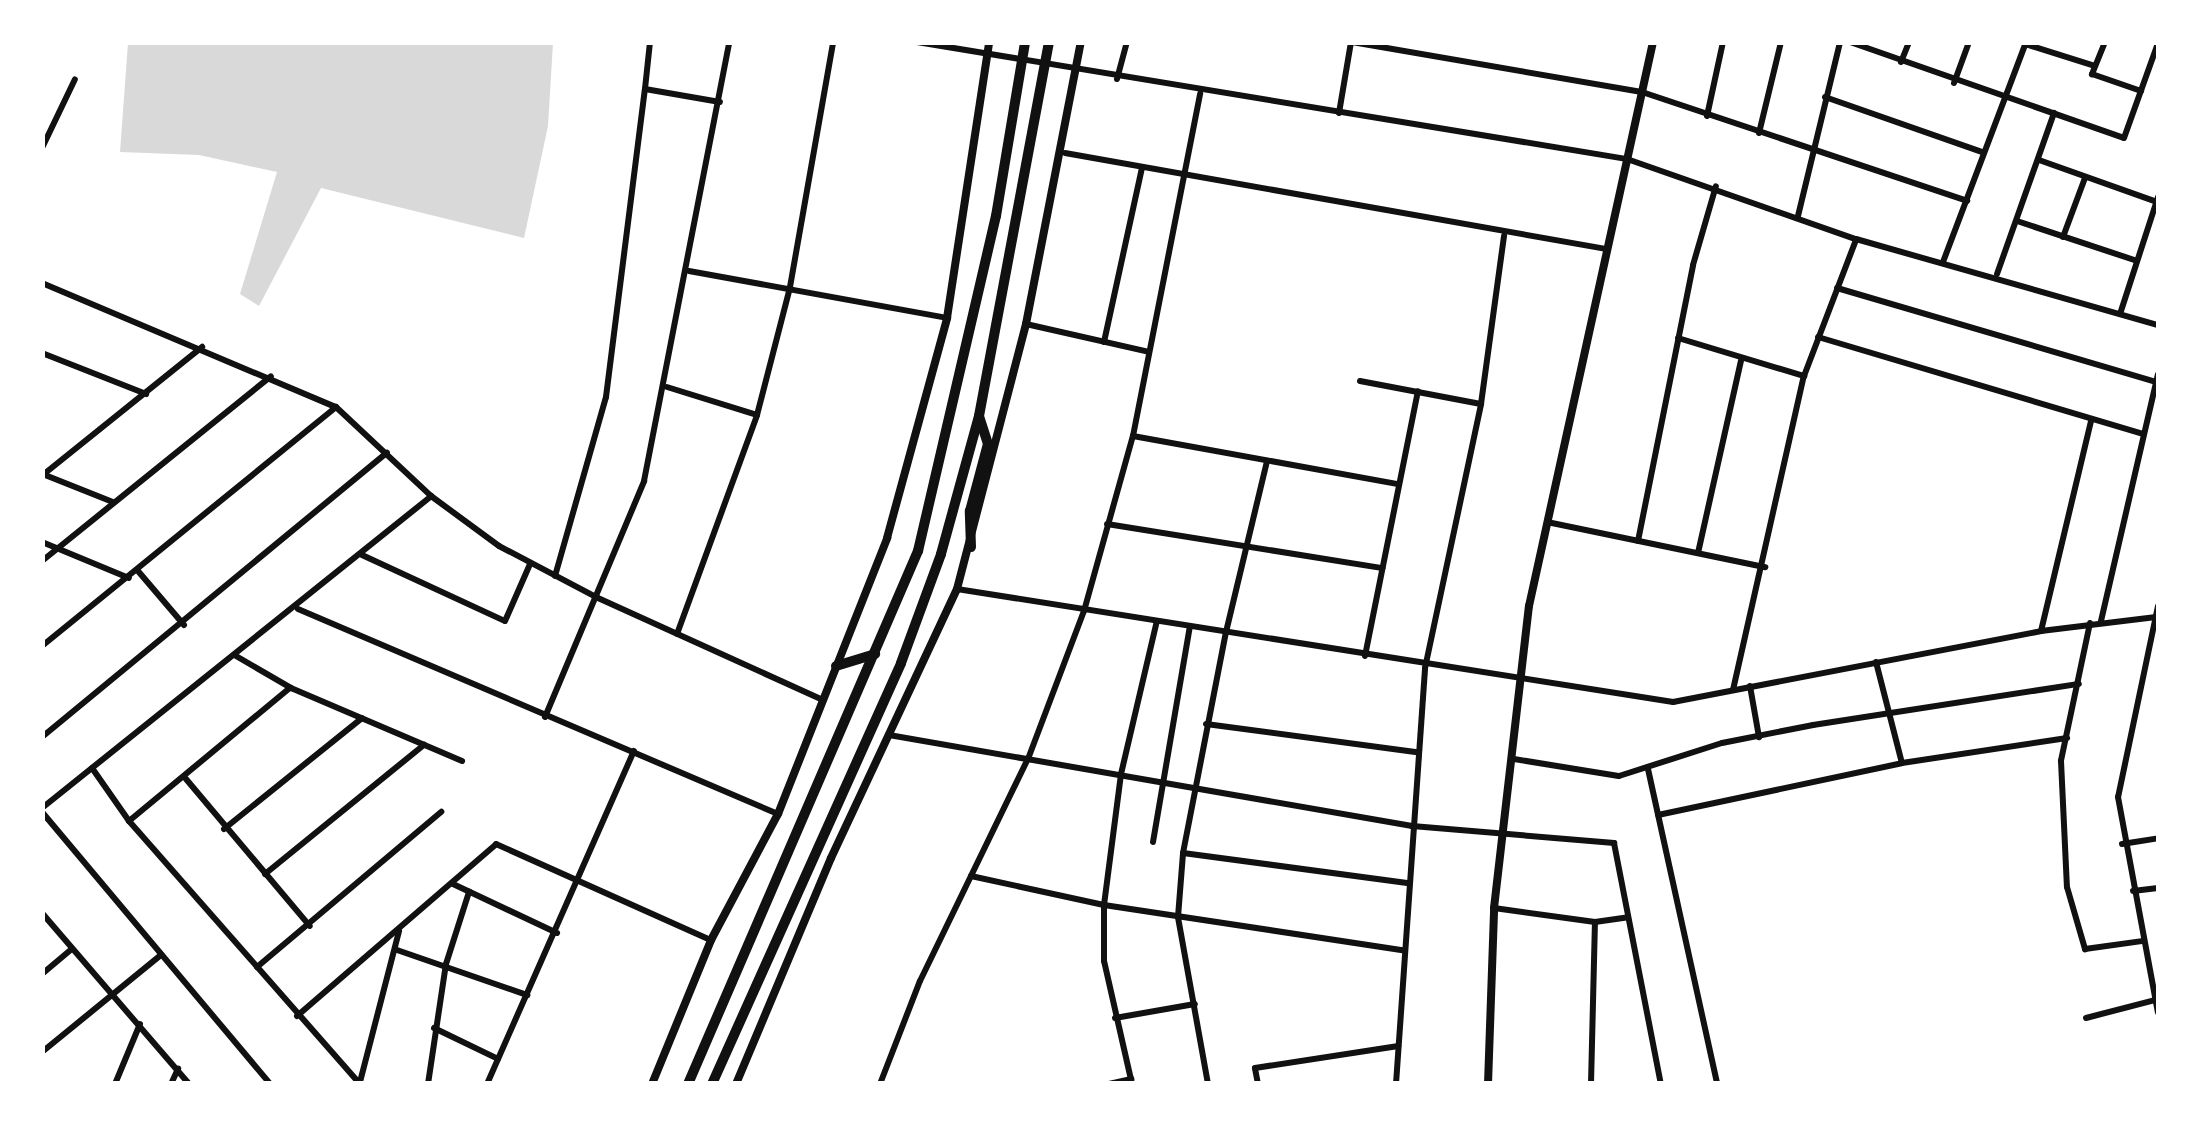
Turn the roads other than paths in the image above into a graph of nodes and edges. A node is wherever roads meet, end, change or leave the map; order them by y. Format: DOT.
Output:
graph roads {
  1 [pos="650,42"];
  2 [pos="729,42"];
  3 [pos="834,42"];
  4 [pos="918,42"];
  5 [pos="989,42"];
  6 [pos="1026,42"];
  7 [pos="1049,42"];
  8 [pos="1081,42"];
  9 [pos="1128,42"];
  10 [pos="1352,42"];
  11 [pos="1653,42"];
  12 [pos="1722,42"];
  13 [pos="1782,42"];
  14 [pos="1840,42"];
  15 [pos="1850,42"];
  16 [pos="1909,42"];
  17 [pos="1968,42"];
  18 [pos="2104,42"];
  19 [pos="2025,43"];
  20 [pos="2158,43"];
  21 [pos="986,54"];
  22 [pos="1023,57"];
  23 [pos="1046,60"];
  24 [pos="1901,62"];
  25 [pos="2096,66"];
  26 [pos="1077,68"];
  27 [pos="75,79"];
  28 [pos="1117,79"];
  29 [pos="1954,83"];
  30 [pos="645,89"];
  31 [pos="1642,92"];
  32 [pos="2141,92"];
  33 [pos="1200,94"];
  34 [pos="2008,94"];
  35 [pos="1825,97"];
  36 [pos="720,102"];
  37 [pos="1339,113"];
  38 [pos="2054,114"];
  39 [pos="1706,116"];
  40 [pos="1759,133"];
  41 [pos="42,148"];
  42 [pos="1982,152"];
  43 [pos="1064,153"];
  44 [pos="1813,153"];
  45 [pos="1627,159"];
  46 [pos="2039,160"];
  47 [pos="1142,168"];
  48 [pos="1186,176"];
  49 [pos="2085,178"];
  50 [pos="1716,186"];
  51 [pos="2158,200"];
  52 [pos="1967,201"];
  53 [pos="1798,216"];
  54 [pos="2018,221"];
  55 [pos="1504,236"];
  56 [pos="2063,237"];
  57 [pos="1856,240"];
  58 [pos="1606,249"];
  59 [pos="2137,261"];
  60 [pos="1943,262"];
  61 [pos="689,271"];
  62 [pos="1997,274"];
  63 [pos="42,283"];
  64 [pos="790,287"];
  65 [pos="1836,288"];
  66 [pos="2121,311"];
  67 [pos="947,318"];
  68 [pos="1026,324"];
  69 [pos="2158,325"];
  70 [pos="1818,337"];
  71 [pos="1678,338"];
  72 [pos="1104,342"];
  73 [pos="202,347"];
  74 [pos="1150,352"];
  75 [pos="42,354"];
  76 [pos="1742,360"];
  77 [pos="272,376"];
  78 [pos="1804,376"];
  79 [pos="2158,378"];
  80 [pos="1360,382"];
  81 [pos="667,387"];
  82 [pos="1418,391"];
  83 [pos="146,394"];
  84 [pos="1481,404"];
  85 [pos="336,407"];
  86 [pos="757,415"];
  87 [pos="979,416"];
  88 [pos="2091,420"];
  89 [pos="2144,434"];
  90 [pos="1133,436"];
  91 [pos="388,453"];
  92 [pos="1267,462"];
  93 [pos="43,474"];
  94 [pos="1397,484"];
  95 [pos="431,496"];
  96 [pos="113,502"];
  97 [pos="1546,521"];
  98 [pos="1107,524"];
  99 [pos="1638,541"];
  100 [pos="42,542"];
  101 [pos="1247,542"];
  102 [pos="59,548"];
  103 [pos="971,548"];
  104 [pos="1698,553"];
  105 [pos="362,555"];
  106 [pos="42,561"];
  107 [pos="530,564"];
  108 [pos="1765,567"];
  109 [pos="1384,568"];
  110 [pos="138,571"];
  111 [pos="554,576"];
  112 [pos="130,578"];
  113 [pos="957,589"];
  114 [pos="598,598"];
  115 [pos="2158,606"];
  116 [pos="298,609"];
  117 [pos="1084,610"];
  118 [pos="2156,617"];
  119 [pos="1156,621"];
  120 [pos="2101,621"];
  121 [pos="2090,623"];
  122 [pos="184,624"];
  123 [pos="1190,626"];
  124 [pos="2041,631"];
  125 [pos="1226,632"];
  126 [pos="677,634"];
  127 [pos="42,646"];
  128 [pos="875,654"];
  129 [pos="236,656"];
  130 [pos="1365,656"];
  131 [pos="1876,662"];
  132 [pos="836,666"];
  133 [pos="1425,668"];
  134 [pos="1524,681"];
  135 [pos="2078,684"];
  136 [pos="1750,686"];
  137 [pos="291,688"];
  138 [pos="1733,691"];
  139 [pos="822,700"];
  140 [pos="1892,712"];
  141 [pos="545,717"];
  142 [pos="362,718"];
  143 [pos="1206,724"];
  144 [pos="890,735"];
  145 [pos="1759,736"];
  146 [pos="42,737"];
  147 [pos="2067,738"];
  148 [pos="424,745"];
  149 [pos="634,751"];
  150 [pos="1417,752"];
  151 [pos="1028,760"];
  152 [pos="1514,760"];
  153 [pos="462,762"];
  154 [pos="1902,763"];
  155 [pos="92,768"];
  156 [pos="1648,769"];
  157 [pos="1122,774"];
  158 [pos="186,779"];
  159 [pos="1160,781"];
  160 [pos="1192,788"];
  161 [pos="42,810"];
  162 [pos="441,812"];
  163 [pos="778,814"];
  164 [pos="1658,815"];
  165 [pos="129,820"];
  166 [pos="1412,826"];
  167 [pos="224,828"];
  168 [pos="1503,830"];
  169 [pos="2158,838"];
  170 [pos="1153,842"];
  171 [pos="2122,844"];
  172 [pos="1183,853"];
  173 [pos="265,874"];
  174 [pos="971,876"];
  175 [pos="580,879"];
  176 [pos="1409,883"];
  177 [pos="452,884"];
  178 [pos="2158,888"];
  179 [pos="2133,891"];
  180 [pos="469,892"];
  181 [pos="1104,905"];
  182 [pos="1494,908"];
  183 [pos="42,914"];
  184 [pos="1178,917"];
  185 [pos="1625,918"];
  186 [pos="1595,922"];
  187 [pos="310,926"];
  188 [pos="399,930"];
  189 [pos="556,934"];
  190 [pos="711,940"];
  191 [pos="2143,941"];
  192 [pos="72,950"];
  193 [pos="397,950"];
  194 [pos="1403,950"];
  195 [pos="161,955"];
  196 [pos="446,964"];
  197 [pos="256,967"];
  198 [pos="42,974"];
  199 [pos="111,995"];
  200 [pos="527,995"];
  201 [pos="2156,1000"];
  202 [pos="1195,1004"];
  203 [pos="2158,1012"];
  204 [pos="297,1016"];
  205 [pos="1115,1018"];
  206 [pos="2086,1018"];
  207 [pos="140,1024"];
  208 [pos="434,1028"];
  209 [pos="1398,1046"];
  210 [pos="42,1052"];
  211 [pos="498,1058"];
  212 [pos="178,1069"];
  213 [pos="1131,1081"];
  214 [pos="738,1083"];
  215 [pos="115,1084"];
  216 [pos="171,1084"];
  217 [pos="188,1084"];
  218 [pos="270,1084"];
  219 [pos="360,1084"];
  220 [pos="428,1084"];
  221 [pos="487,1084"];
  222 [pos="652,1084"];
  223 [pos="688,1084"];
  224 [pos="712,1084"];
  225 [pos="880,1084"];
  226 [pos="1110,1084"];
  227 [pos="1208,1084"];
  228 [pos="1258,1084"];
  229 [pos="1396,1084"];
  230 [pos="1488,1084"];
  231 [pos="1591,1084"];
  232 [pos="1661,1084"];
  233 [pos="1717,1084"];
  1 -- 30 [label="street"];
  2 -- 36 [label="street"];
  3 -- 64 [label="street"];
  4 -- 21 [label="street"];
  5 -- 21 [label="street"];
  6 -- 22 [label="highway"];
  7 -- 23 [label="highway"];
  8 -- 26 [label="street"];
  9 -- 28 [label="street"];
  10 -- 31 [label="street"];
  10 -- 37 [label="street"];
  11 -- 31 [label="street"];
  12 -- 39 [label="street"];
  13 -- 40 [label="street"];
  14 -- 35 [label="street"];
  15 -- 24 [label="street"];
  16 -- 24 [label="street"];
  17 -- 29 [label="street"];
  18 -- 25 [label="street"];
  19 -- 25 [label="street"];
  19 -- 34 [label="street"];
  20 -- 32 [label="street"];
  21 -- 22 [label="street"];
  21 -- 67 [label="street"];
  22 -- 23 [label="street"];
  22 -- 128 [label="highway"];
  23 -- 26 [label="street"];
  23 -- 87 [label="highway"];
  24 -- 29 [label="street"];
  25 -- 32 [label="street"];
  26 -- 28 [label="street"];
  26 -- 43 [label="street"];
  27 -- 41 [label="street"];
  28 -- 33 [label="street"];
  29 -- 34 [label="street"];
  30 -- 36 [label="street"];
  30 -- 111 [label="street"];
  31 -- 39 [label="street"];
  31 -- 45 [label="street"];
  32 -- 38 [label="street"];
  33 -- 37 [label="street"];
  33 -- 48 [label="street"];
  34 -- 38 [label="street"];
  34 -- 42 [label="street"];
  35 -- 42 [label="street"];
  35 -- 44 [label="street"];
  36 -- 61 [label="street"];
  37 -- 45 [label="street"];
  38 -- 46 [label="street"];
  39 -- 40 [label="street"];
  40 -- 44 [label="street"];
  42 -- 52 [label="street"];
  43 -- 47 [label="street"];
  43 -- 68 [label="street"];
  44 -- 52 [label="street"];
  44 -- 53 [label="street"];
  45 -- 50 [label="street"];
  45 -- 58 [label="street"];
  46 -- 49 [label="street"];
  46 -- 54 [label="street"];
  47 -- 48 [label="street"];
  47 -- 72 [label="street"];
  48 -- 55 [label="street"];
  48 -- 74 [label="street"];
  49 -- 51 [label="street"];
  49 -- 56 [label="street"];
  50 -- 53 [label="street"];
  50 -- 71 [label="street"];
  51 -- 59 [label="street"];
  52 -- 60 [label="street"];
  53 -- 57 [label="street"];
  54 -- 56 [label="street"];
  54 -- 62 [label="street"];
  55 -- 58 [label="street"];
  55 -- 84 [label="street"];
  56 -- 59 [label="street"];
  57 -- 60 [label="street"];
  57 -- 65 [label="street"];
  58 -- 97 [label="street"];
  59 -- 66 [label="street"];
  60 -- 62 [label="street"];
  61 -- 64 [label="street"];
  61 -- 81 [label="street"];
  62 -- 66 [label="street"];
  63 -- 73 [label="street"];
  64 -- 67 [label="street"];
  64 -- 86 [label="street"];
  65 -- 70 [label="street"];
  65 -- 79 [label="street"];
  66 -- 69 [label="street"];
  67 -- 132 [label="street"];
  68 -- 72 [label="street"];
  68 -- 103 [label="street"];
  70 -- 78 [label="street"];
  70 -- 88 [label="street"];
  71 -- 76 [label="street"];
  71 -- 99 [label="street"];
  72 -- 74 [label="street"];
  73 -- 77 [label="street"];
  73 -- 83 [label="street"];
  74 -- 90 [label="street"];
  75 -- 83 [label="street"];
  76 -- 78 [label="street"];
  76 -- 104 [label="street"];
  77 -- 85 [label="street"];
  77 -- 96 [label="street"];
  78 -- 108 [label="street"];
  79 -- 89 [label="street"];
  80 -- 82 [label="street"];
  81 -- 86 [label="street"];
  81 -- 114 [label="street"];
  82 -- 84 [label="street"];
  82 -- 94 [label="street"];
  83 -- 93 [label="street"];
  84 -- 133 [label="street"];
  85 -- 91 [label="street"];
  85 -- 110 [label="street"];
  86 -- 126 [label="street"];
  87 -- 103 [label="highway"];
  87 -- 224 [label="highway"];
  88 -- 89 [label="street"];
  88 -- 124 [label="street"];
  89 -- 120 [label="street"];
  90 -- 92 [label="street"];
  90 -- 98 [label="street"];
  91 -- 95 [label="street"];
  91 -- 122 [label="street"];
  92 -- 94 [label="street"];
  92 -- 101 [label="street"];
  93 -- 96 [label="street"];
  94 -- 109 [label="street"];
  95 -- 105 [label="street"];
  95 -- 107 [label="street"];
  96 -- 102 [label="street"];
  97 -- 99 [label="street"];
  97 -- 134 [label="street"];
  98 -- 101 [label="street"];
  98 -- 117 [label="street"];
  99 -- 104 [label="street"];
  100 -- 102 [label="street"];
  101 -- 109 [label="street"];
  101 -- 125 [label="street"];
  102 -- 106 [label="street"];
  102 -- 112 [label="street"];
  103 -- 113 [label="street"];
  104 -- 108 [label="street"];
  105 -- 107 [label="street"];
  105 -- 116 [label="street"];
  107 -- 111 [label="street"];
  108 -- 138 [label="street"];
  109 -- 130 [label="street"];
  110 -- 112 [label="street"];
  110 -- 122 [label="street"];
  111 -- 114 [label="street"];
  112 -- 127 [label="street"];
  113 -- 117 [label="street"];
  113 -- 144 [label="street"];
  114 -- 126 [label="street"];
  114 -- 141 [label="street"];
  115 -- 118 [label="street"];
  116 -- 129 [label="street"];
  116 -- 141 [label="street"];
  117 -- 119 [label="street"];
  117 -- 151 [label="street"];
  118 -- 120 [label="street"];
  118 -- 171 [label="street"];
  119 -- 123 [label="street"];
  119 -- 157 [label="street"];
  120 -- 121 [label="street"];
  121 -- 124 [label="street"];
  121 -- 135 [label="street"];
  122 -- 146 [label="street"];
  123 -- 125 [label="street"];
  123 -- 159 [label="street"];
  124 -- 131 [label="street"];
  125 -- 130 [label="street"];
  125 -- 143 [label="street"];
  126 -- 139 [label="street"];
  128 -- 132 [label="highway"];
  128 -- 223 [label="highway"];
  129 -- 137 [label="street"];
  129 -- 155 [label="street"];
  130 -- 133 [label="street"];
  131 -- 136 [label="street"];
  131 -- 140 [label="street"];
  132 -- 139 [label="street"];
  133 -- 134 [label="street"];
  133 -- 150 [label="street"];
  134 -- 138 [label="street"];
  134 -- 152 [label="street"];
  135 -- 140 [label="street"];
  135 -- 147 [label="street"];
  136 -- 138 [label="street"];
  136 -- 145 [label="street"];
  137 -- 142 [label="street"];
  137 -- 158 [label="street"];
  139 -- 163 [label="street"];
  140 -- 145 [label="street"];
  140 -- 154 [label="street"];
  141 -- 149 [label="street"];
  142 -- 148 [label="street"];
  142 -- 167 [label="street"];
  143 -- 150 [label="street"];
  143 -- 160 [label="street"];
  144 -- 151 [label="street"];
  144 -- 214 [label="street"];
  145 -- 156 [label="street"];
  147 -- 154 [label="street"];
  147 -- 191 [label="street"];
  148 -- 153 [label="street"];
  148 -- 173 [label="street"];
  149 -- 163 [label="street"];
  149 -- 175 [label="street"];
  150 -- 166 [label="street"];
  151 -- 157 [label="street"];
  151 -- 174 [label="street"];
  152 -- 156 [label="street"];
  152 -- 168 [label="street"];
  154 -- 164 [label="street"];
  155 -- 161 [label="street"];
  155 -- 165 [label="street"];
  156 -- 164 [label="street"];
  157 -- 159 [label="street"];
  157 -- 181 [label="street"];
  158 -- 165 [label="street"];
  158 -- 167 [label="street"];
  159 -- 160 [label="street"];
  159 -- 170 [label="street"];
  160 -- 166 [label="street"];
  160 -- 172 [label="street"];
  161 -- 195 [label="street"];
  162 -- 187 [label="street"];
  163 -- 190 [label="street"];
  164 -- 233 [label="street"];
  165 -- 197 [label="street"];
  166 -- 168 [label="street"];
  166 -- 176 [label="street"];
  167 -- 173 [label="street"];
  168 -- 182 [label="street"];
  168 -- 185 [label="street"];
  169 -- 171 [label="street"];
  171 -- 179 [label="street"];
  172 -- 176 [label="street"];
  172 -- 184 [label="street"];
  173 -- 187 [label="street"];
  174 -- 181 [label="street"];
  174 -- 225 [label="street"];
  175 -- 177 [label="street"];
  175 -- 189 [label="street"];
  175 -- 190 [label="street"];
  176 -- 194 [label="street"];
  177 -- 180 [label="street"];
  177 -- 188 [label="street"];
  178 -- 179 [label="street"];
  179 -- 191 [label="street"];
  180 -- 189 [label="street"];
  180 -- 196 [label="street"];
  181 -- 184 [label="street"];
  181 -- 205 [label="street"];
  182 -- 186 [label="street"];
  182 -- 230 [label="street"];
  183 -- 192 [label="street"];
  184 -- 194 [label="street"];
  184 -- 202 [label="street"];
  185 -- 186 [label="street"];
  185 -- 232 [label="street"];
  186 -- 231 [label="street"];
  187 -- 197 [label="street"];
  188 -- 193 [label="street"];
  188 -- 204 [label="street"];
  189 -- 200 [label="street"];
  190 -- 222 [label="street"];
  191 -- 201 [label="street"];
  192 -- 198 [label="street"];
  192 -- 199 [label="street"];
  193 -- 196 [label="street"];
  193 -- 219 [label="street"];
  194 -- 209 [label="street"];
  195 -- 199 [label="street"];
  195 -- 218 [label="street"];
  196 -- 200 [label="street"];
  196 -- 208 [label="street"];
  197 -- 204 [label="street"];
  199 -- 207 [label="street"];
  199 -- 210 [label="street"];
  200 -- 211 [label="street"];
  201 -- 203 [label="street"];
  201 -- 206 [label="street"];
  202 -- 205 [label="street"];
  202 -- 227 [label="street"];
  204 -- 219 [label="street"];
  205 -- 213 [label="street"];
  207 -- 212 [label="street"];
  207 -- 215 [label="street"];
  208 -- 211 [label="street"];
  208 -- 220 [label="street"];
  209 -- 228 [label="street"];
  209 -- 229 [label="street"];
  211 -- 221 [label="street"];
  212 -- 216 [label="street"];
  212 -- 217 [label="street"];
  213 -- 226 [label="street"];
}
